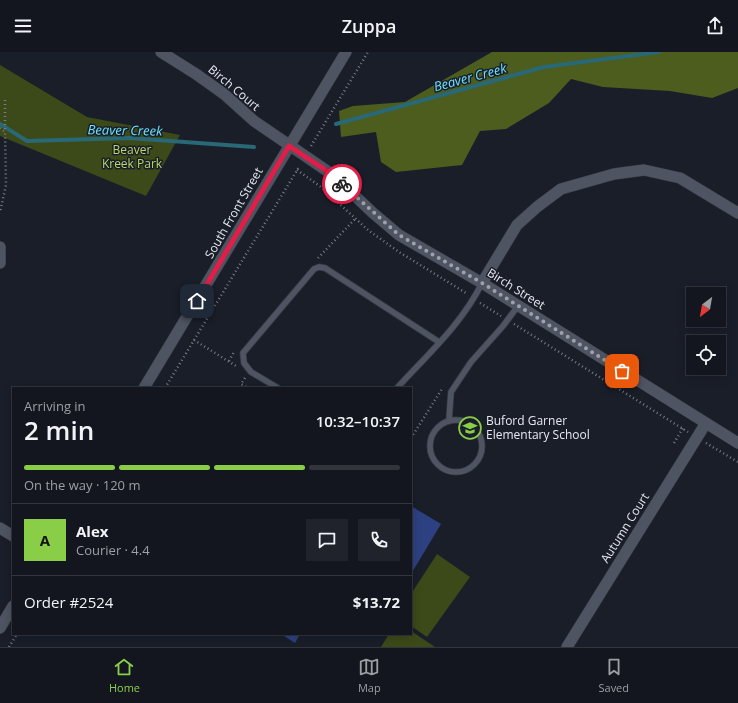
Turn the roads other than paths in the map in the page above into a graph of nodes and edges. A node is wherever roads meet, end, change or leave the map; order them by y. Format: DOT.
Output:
graph roads {
  1 [pos="161,52"];
  2 [pos="346,52"];
  3 [pos="289,146"];
  4 [pos="738,213"];
  5 [pos="0,247"];
  6 [pos="0,263"];
  7 [pos="482,283"];
  8 [pos="518,306"];
  9 [pos="439,342"];
  10 [pos="145,387"];
  11 [pos="276,387"];
  12 [pos="397,387"];
  13 [pos="449,420"];
  14 [pos="706,424"];
  15 [pos="738,444"];
  16 [pos="0,528"];
  17 [pos="12,535"];
  18 [pos="12,608"];
  19 [pos="0,628"];
  20 [pos="567,647"];
  1 -- 3 [label="street, Birch Court"];
  2 -- 3 [label="street, South Front Street"];
  3 -- 7 [label="street, Birch Street"];
  3 -- 10 [label="street, South Front Street"];
  4 -- 7 [label="street"];
  5 -- 6 [label="street"];
  7 -- 8 [label="street, Birch Street"];
  7 -- 9 [label="lane"];
  8 -- 13 [label="lane"];
  8 -- 14 [label="street, Birch Street"];
  9 -- 11 [label="lane"];
  9 -- 12 [label="lane"];
  13 -- 13 [label="lane"];
  14 -- 15 [label="street, Birch Street"];
  14 -- 20 [label="street, Autumn Court"];
  16 -- 17 [label="street"];
  18 -- 19 [label="street"];
}
